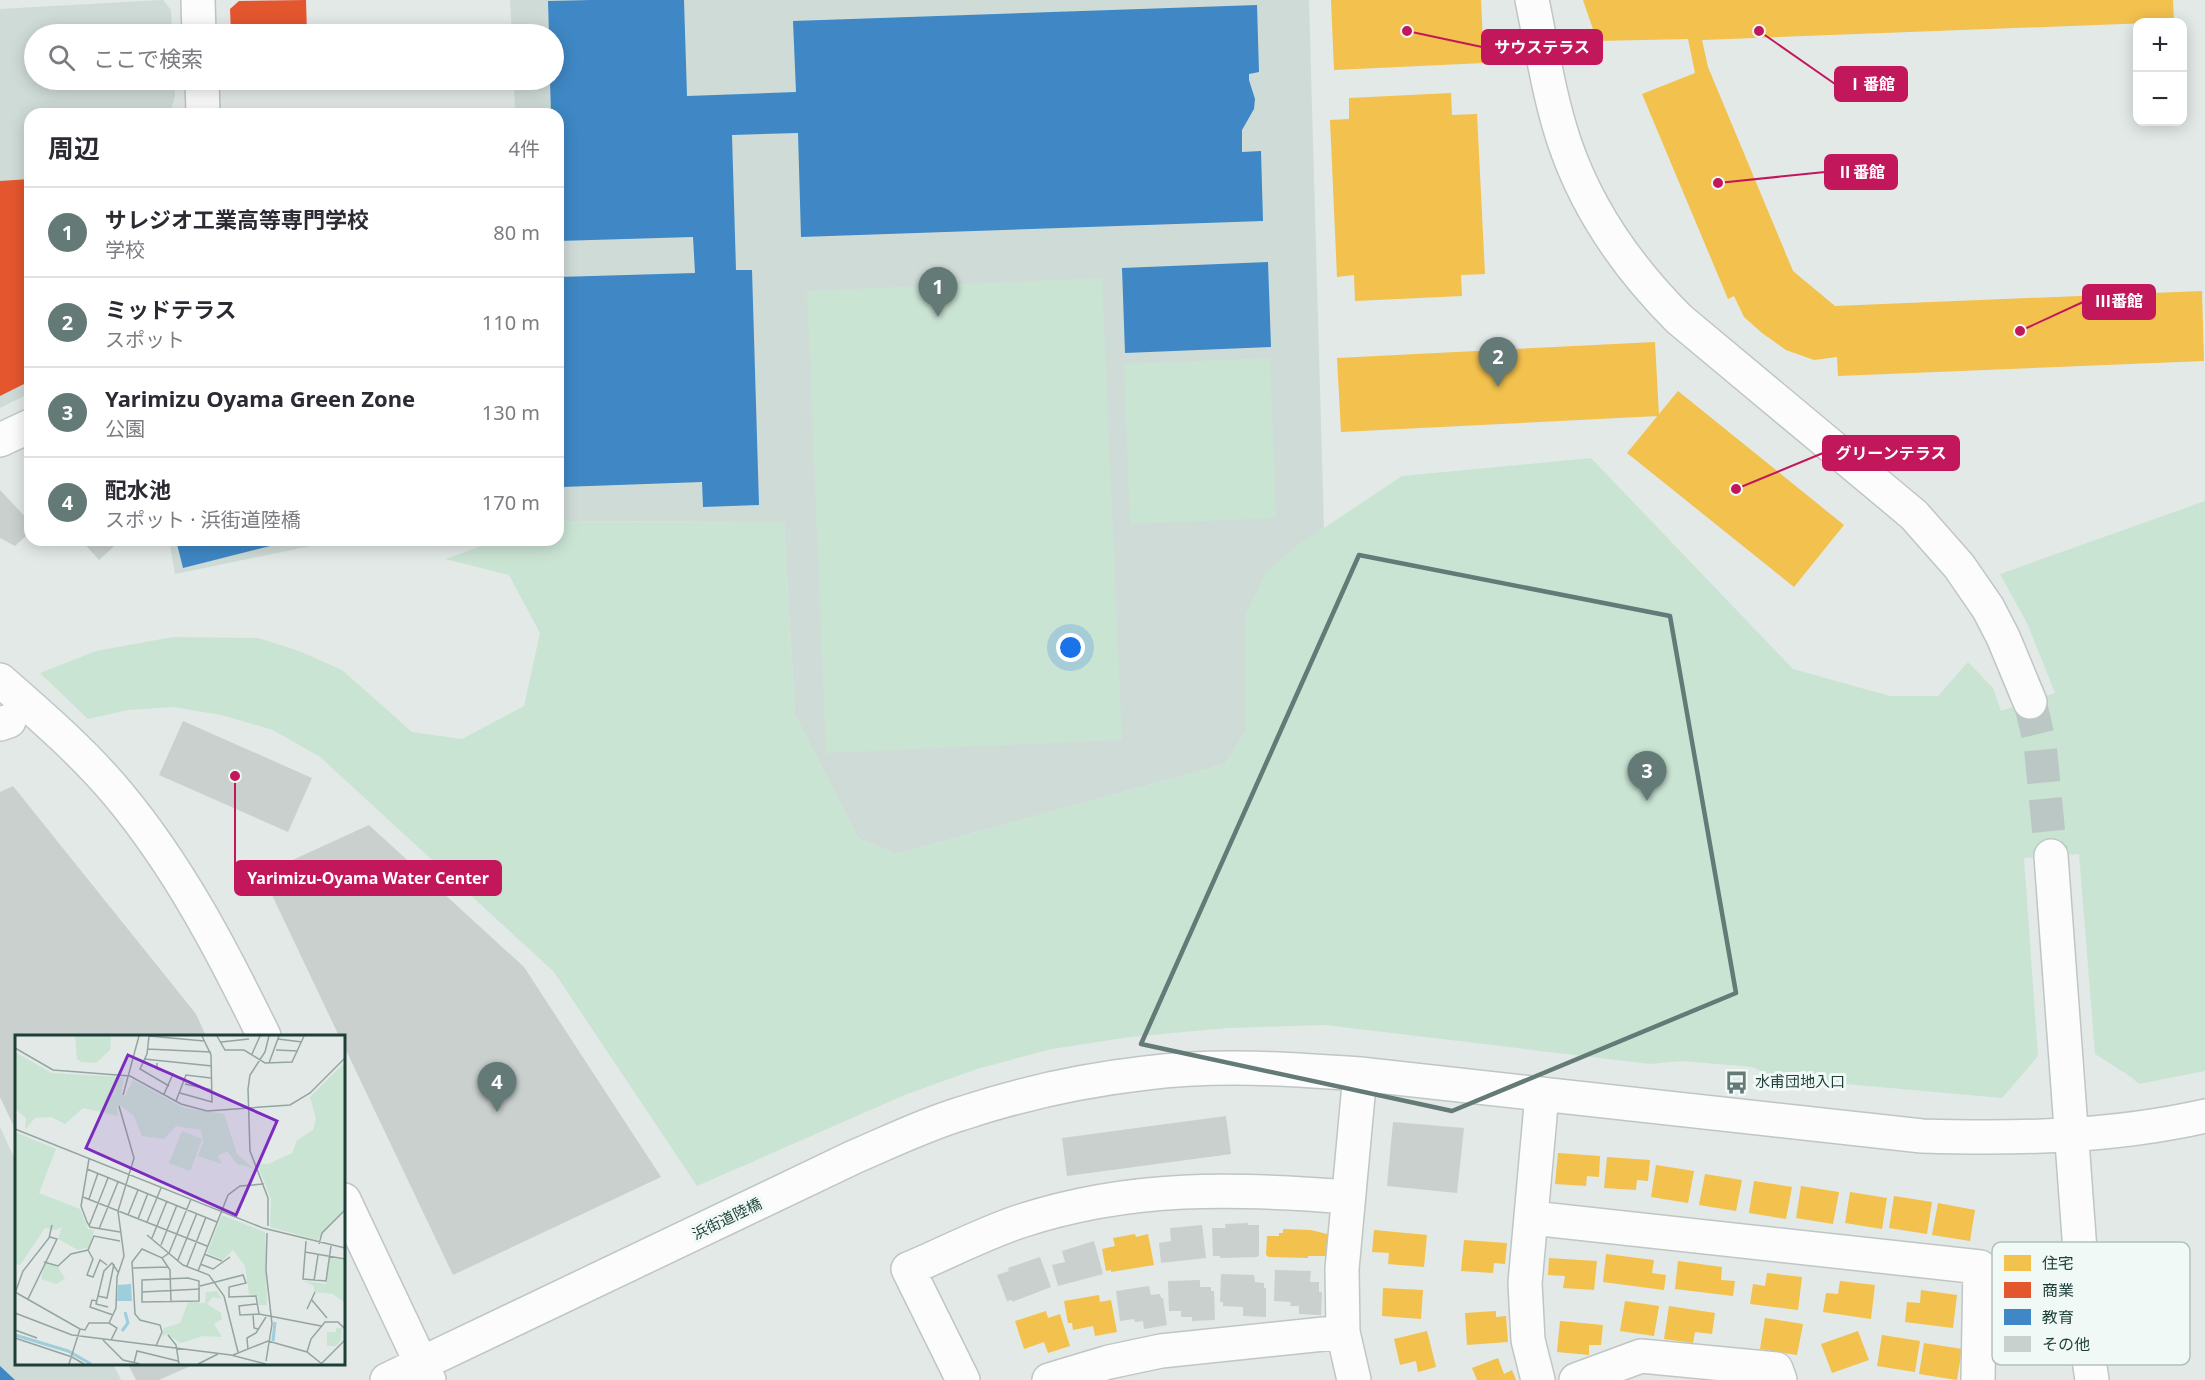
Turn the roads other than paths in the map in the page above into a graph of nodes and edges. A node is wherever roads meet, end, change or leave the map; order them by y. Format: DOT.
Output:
graph roads {
  1 [pos="198,0"];
  2 [pos="1532,0"];
  3 [pos="199,24"];
  4 [pos="202,90"];
  5 [pos="203,108"];
  6 [pos="24,429"];
  7 [pos="0,440"];
  8 [pos="0,680"];
  9 [pos="2030,702"];
  10 [pos="2050,856"];
  11 [pos="264,1035"];
  12 [pos="1360,1074"];
  13 [pos="1542,1094"];
  14 [pos="2205,1116"];
  15 [pos="2070,1135"];
  16 [pos="1348,1197"];
  17 [pos="345,1202"];
  18 [pos="1532,1218"];
  19 [pos="2079,1242"];
  20 [pos="1343,1332"];
  21 [pos="2090,1365"];
  22 [pos="425,1372"];
  23 [pos="387,1380"];
  24 [pos="963,1380"];
  25 [pos="1049,1380"];
  26 [pos="1354,1380"];
  27 [pos="1538,1380"];
  28 [pos="1575,1380"];
  29 [pos="1780,1380"];
  30 [pos="1978,1380"];
  31 [pos="2092,1380"];
  1 -- 3 [label="street"];
  2 -- 9 [label="street"];
  4 -- 5 [label="street"];
  6 -- 7 [label="street"];
  8 -- 11 [label="street"];
  10 -- 15 [label="street"];
  12 -- 13 [label="street, 浜街道陸橋"];
  12 -- 16 [label="street"];
  12 -- 22 [label="street, 浜街道陸橋"];
  13 -- 15 [label="street, 浜街道陸橋"];
  13 -- 18 [label="street"];
  14 -- 15 [label="street, 浜街道陸橋"];
  15 -- 19 [label="street"];
  16 -- 20 [label="street"];
  16 -- 24 [label="street"];
  17 -- 22 [label="street"];
  18 -- 27 [label="street"];
  18 -- 30 [label="street"];
  20 -- 25 [label="street"];
  20 -- 26 [label="street"];
  21 -- 31 [label="street"];
  22 -- 23 [label="street, 浜街道陸橋"];
  28 -- 29 [label="street"];
}
